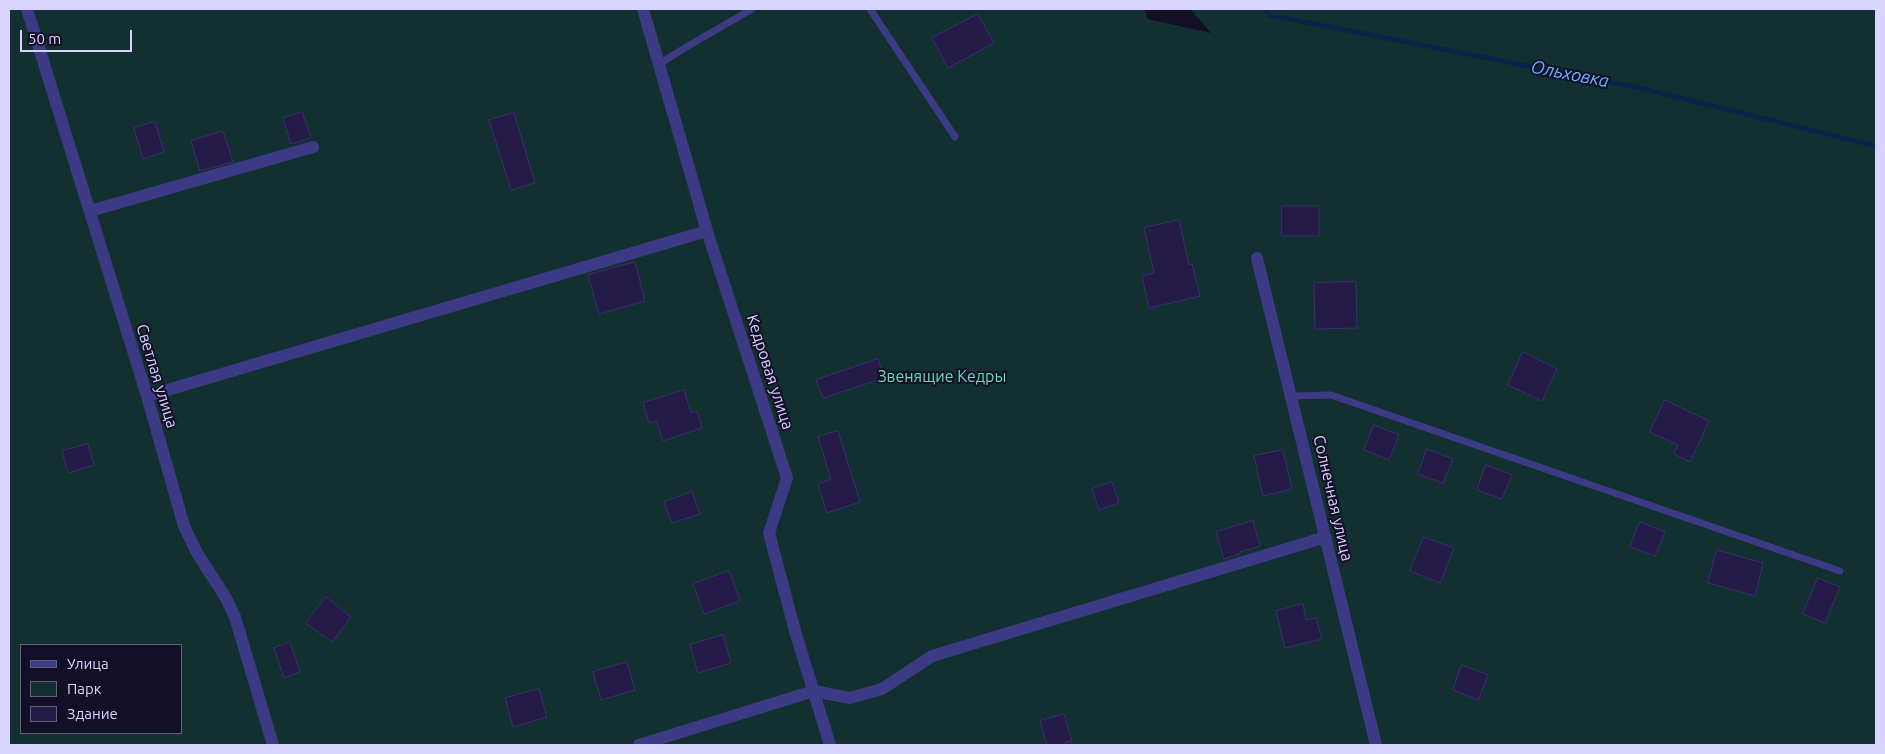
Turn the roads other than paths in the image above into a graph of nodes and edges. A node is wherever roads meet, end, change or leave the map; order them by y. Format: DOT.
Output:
graph roads {
  1 [pos="27,9"];
  2 [pos="643,9"];
  3 [pos="752,9"];
  4 [pos="870,9"];
  5 [pos="659,64"];
  6 [pos="955,137"];
  7 [pos="313,147"];
  8 [pos="90,211"];
  9 [pos="707,232"];
  10 [pos="1257,258"];
  11 [pos="146,396"];
  12 [pos="1292,396"];
  13 [pos="1326,537"];
  14 [pos="1840,571"];
  15 [pos="814,691"];
  16 [pos="273,745"];
  17 [pos="639,745"];
  18 [pos="830,745"];
  19 [pos="1376,745"];
  1 -- 8 [label="street, Светлая улица"];
  2 -- 5 [label="street, Кедровая улица"];
  3 -- 5 [label="lane"];
  4 -- 6 [label="lane"];
  5 -- 9 [label="street, Кедровая улица"];
  7 -- 8 [label="street"];
  8 -- 11 [label="street, Светлая улица"];
  9 -- 11 [label="street"];
  9 -- 15 [label="street, Кедровая улица"];
  10 -- 12 [label="street, Солнечная улица"];
  11 -- 16 [label="street, Светлая улица"];
  12 -- 13 [label="street, Солнечная улица"];
  12 -- 14 [label="lane"];
  13 -- 15 [label="street"];
  13 -- 19 [label="street, Солнечная улица"];
  15 -- 17 [label="street"];
  15 -- 18 [label="street, Кедровая улица"];
}
